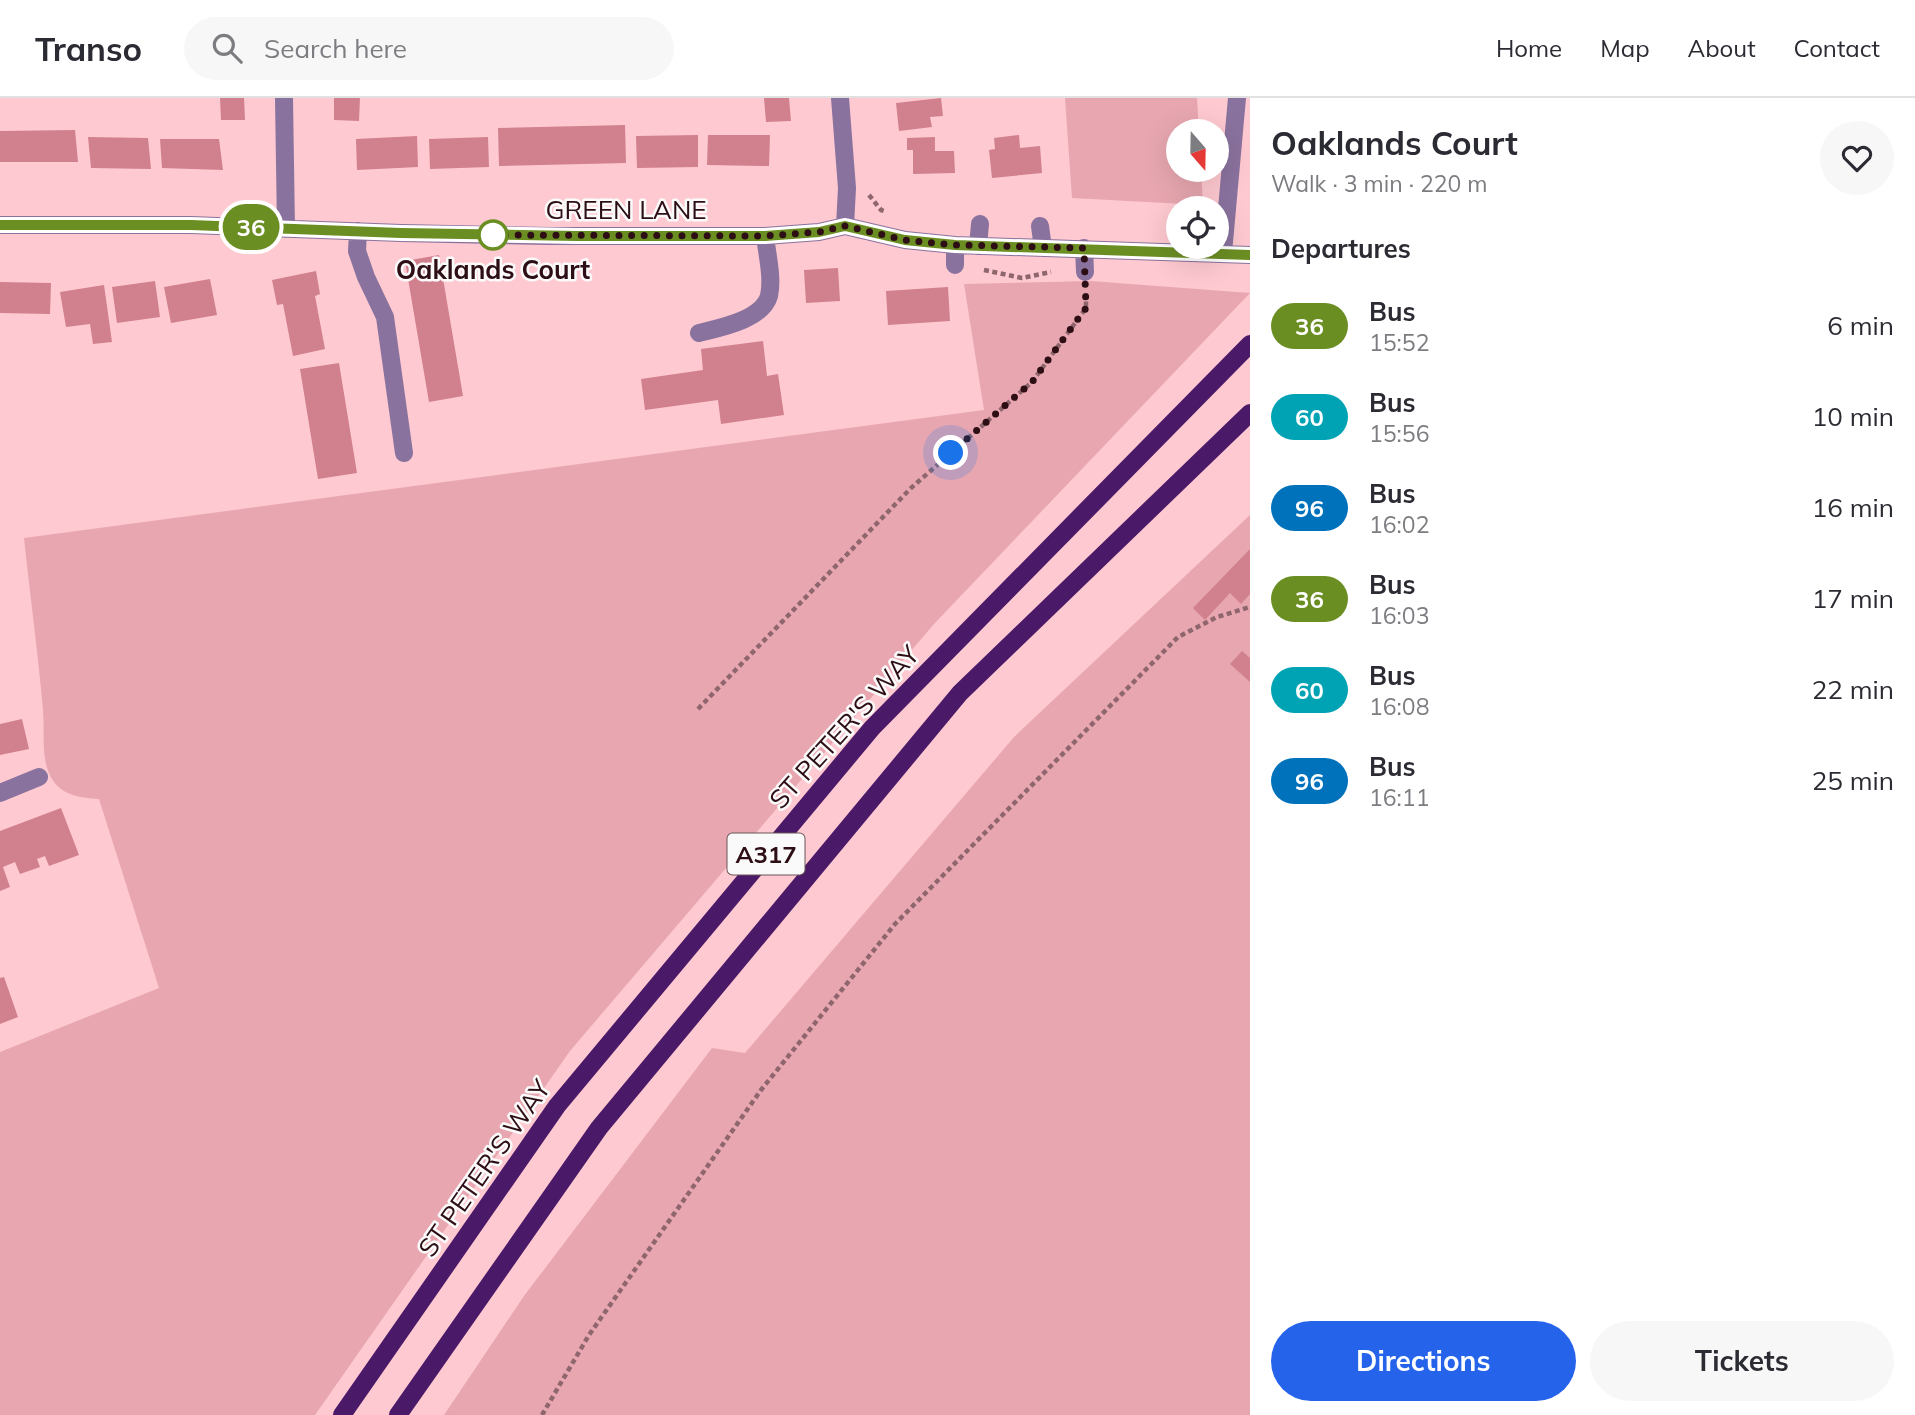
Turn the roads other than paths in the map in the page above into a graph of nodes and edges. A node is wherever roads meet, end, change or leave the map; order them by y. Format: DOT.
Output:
graph roads {
  1 [pos="284,98"];
  2 [pos="840,98"];
  3 [pos="1237,98"];
  4 [pos="1228,196"];
  5 [pos="980,224"];
  6 [pos="0,225"];
  7 [pos="845,226"];
  8 [pos="1040,226"];
  9 [pos="286,229"];
  10 [pos="358,232"];
  11 [pos="765,236"];
  12 [pos="955,245"];
  13 [pos="978,246"];
  14 [pos="1043,248"];
  15 [pos="1084,248"];
  16 [pos="1166,251"];
  17 [pos="1229,253"];
  18 [pos="1250,255"];
  19 [pos="955,265"];
  20 [pos="1085,272"];
  21 [pos="699,333"];
  22 [pos="1250,344"];
  23 [pos="1250,413"];
  24 [pos="404,453"];
  25 [pos="39,777"];
  26 [pos="0,793"];
  27 [pos="342,1415"];
  28 [pos="398,1415"];
  1 -- 9 [label="street"];
  2 -- 7 [label="street"];
  3 -- 4 [label="street"];
  5 -- 13 [label="street"];
  6 -- 9 [label="street, GREEN LANE"];
  7 -- 11 [label="street, GREEN LANE"];
  7 -- 12 [label="street, GREEN LANE"];
  8 -- 14 [label="street"];
  9 -- 10 [label="street, GREEN LANE"];
  10 -- 11 [label="street, GREEN LANE"];
  10 -- 24 [label="street"];
  11 -- 21 [label="street"];
  12 -- 13 [label="street, GREEN LANE"];
  12 -- 19 [label="street"];
  13 -- 14 [label="street, GREEN LANE"];
  14 -- 15 [label="street, GREEN LANE"];
  15 -- 16 [label="street, GREEN LANE"];
  15 -- 20 [label="street"];
  17 -- 18 [label="street, GREEN LANE"];
  22 -- 27 [label="main road, ST PETER'S WAY / A317"];
  23 -- 28 [label="main road, A317"];
  25 -- 26 [label="street"];
}
